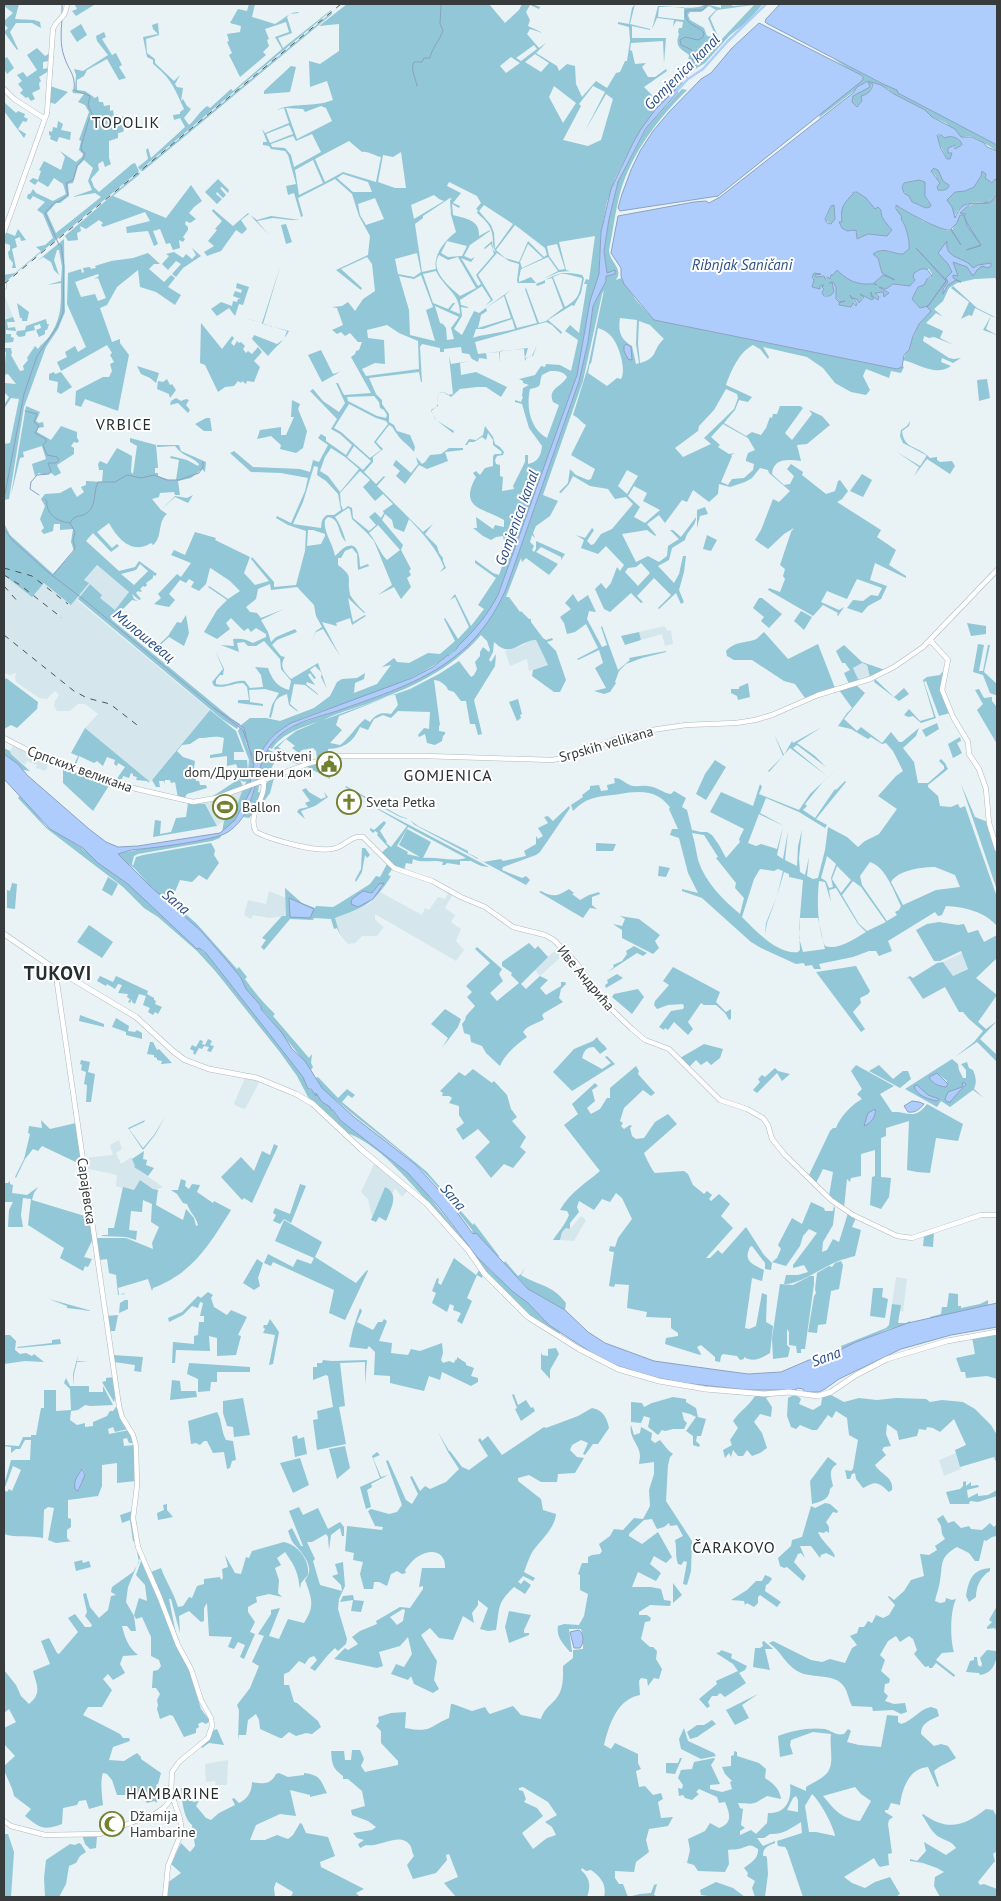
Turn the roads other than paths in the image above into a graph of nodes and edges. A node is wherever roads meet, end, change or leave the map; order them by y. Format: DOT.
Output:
graph roads {
  1 [pos="66,4"];
  2 [pos="4,89"];
  3 [pos="45,119"];
  4 [pos="4,232"];
  5 [pos="997,570"];
  6 [pos="930,640"];
  7 [pos="4,738"];
  8 [pos="270,777"];
  9 [pos="261,781"];
  10 [pos="264,788"];
  11 [pos="997,850"];
  12 [pos="4,934"];
  13 [pos="55,972"];
  14 [pos="997,1215"];
  15 [pos="997,1332"];
  16 [pos="172,1797"];
  17 [pos="4,1821"];
  18 [pos="165,1897"];
  1 -- 3 [label="main road"];
  2 -- 3 [label="main road"];
  3 -- 4 [label="main road"];
  5 -- 6 [label="main road, Srpskih velikana"];
  6 -- 8 [label="main road, Srpskih velikana"];
  6 -- 11 [label="main road"];
  7 -- 9 [label="main road, Српских великана"];
  8 -- 9 [label="main road, Srpskih velikana"];
  8 -- 10 [label="main road"];
  9 -- 10 [label="main road"];
  10 -- 14 [label="main road, Иве Андрића"];
  12 -- 13 [label="main road"];
  13 -- 15 [label="main road"];
  13 -- 16 [label="main road, Сарајевска"];
  16 -- 17 [label="main road"];
  16 -- 18 [label="main road"];
}
